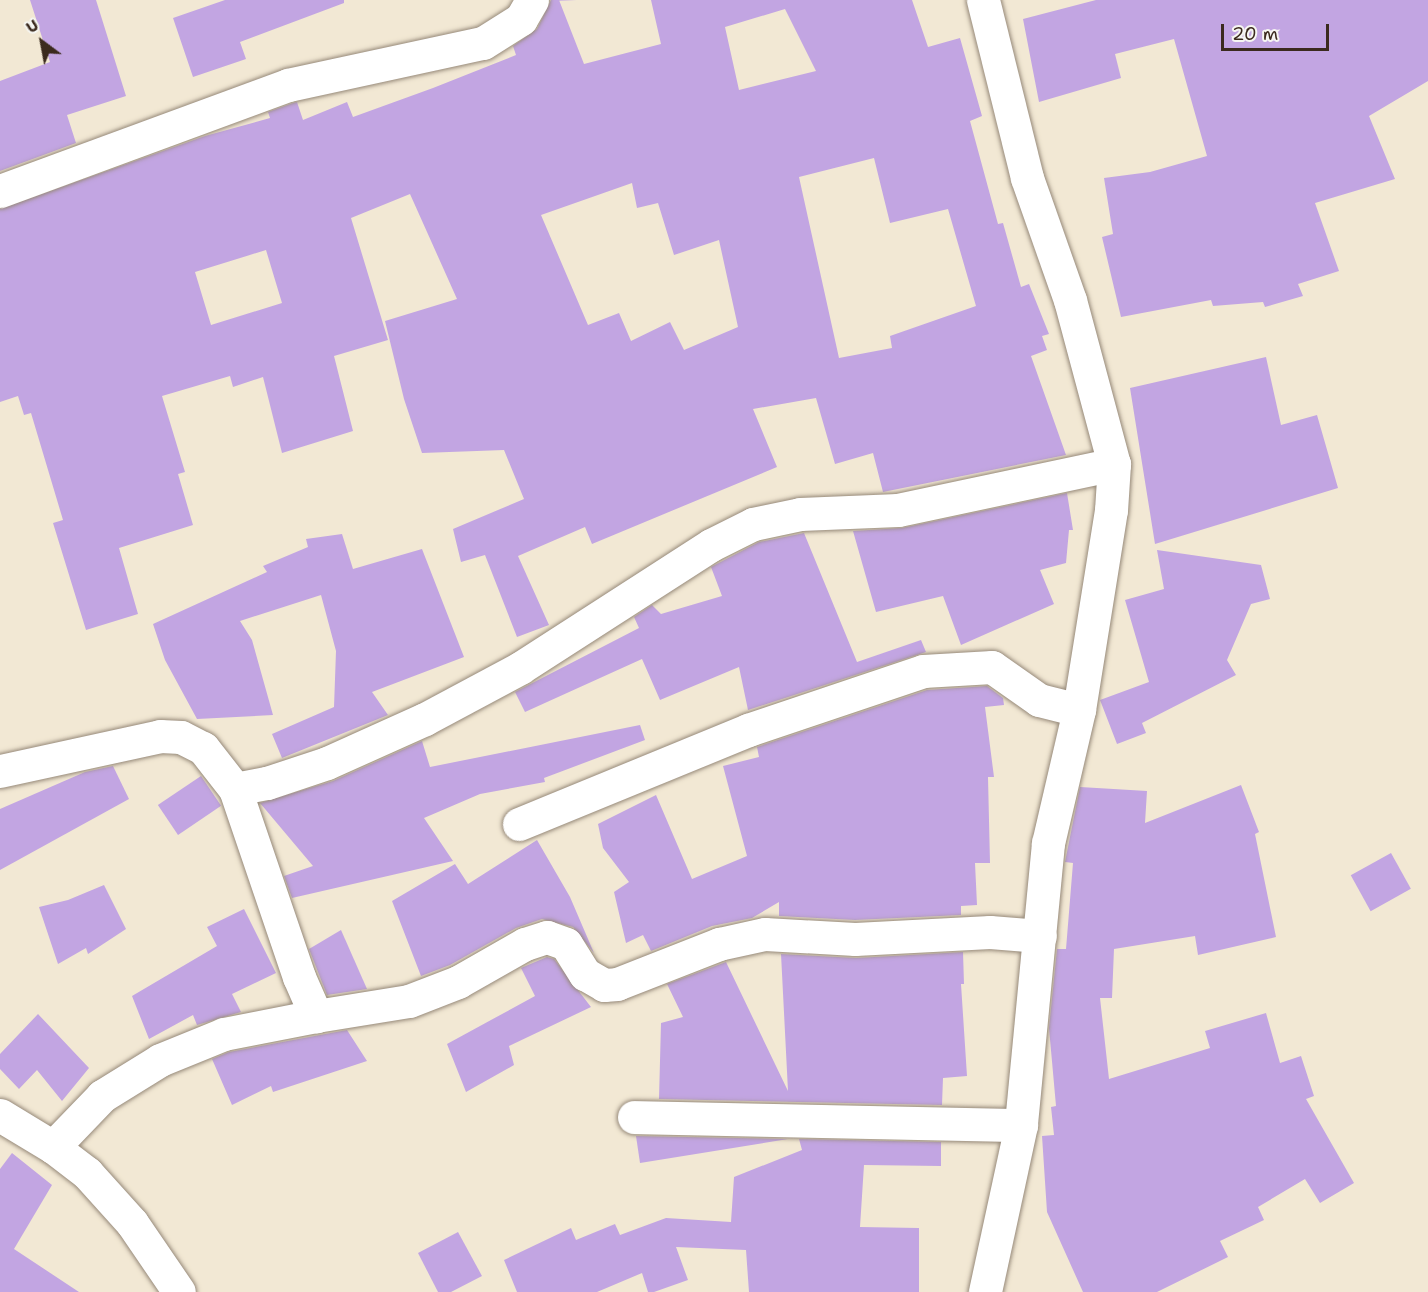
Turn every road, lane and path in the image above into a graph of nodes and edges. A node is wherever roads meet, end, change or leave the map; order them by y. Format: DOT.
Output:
graph roads {
  1 [pos="532,0"];
  2 [pos="983,0"];
  3 [pos="0,191"];
  4 [pos="1114,464"];
  5 [pos="1079,710"];
  6 [pos="0,771"];
  7 [pos="235,789"];
  8 [pos="519,824"];
  9 [pos="1040,936"];
  10 [pos="316,1016"];
  11 [pos="0,1115"];
  12 [pos="634,1117"];
  13 [pos="1021,1125"];
  14 [pos="53,1147"];
  15 [pos="179,1292"];
  16 [pos="985,1292"];
  1 -- 3 [label="street"];
  2 -- 4 [label="street"];
  4 -- 5 [label="street"];
  4 -- 7 [label="street"];
  5 -- 8 [label="street"];
  5 -- 9 [label="street"];
  6 -- 7 [label="street"];
  7 -- 10 [label="street"];
  9 -- 10 [label="street"];
  9 -- 13 [label="street"];
  10 -- 14 [label="street"];
  11 -- 14 [label="street"];
  12 -- 13 [label="street"];
  13 -- 16 [label="street"];
  14 -- 15 [label="street"];
}
